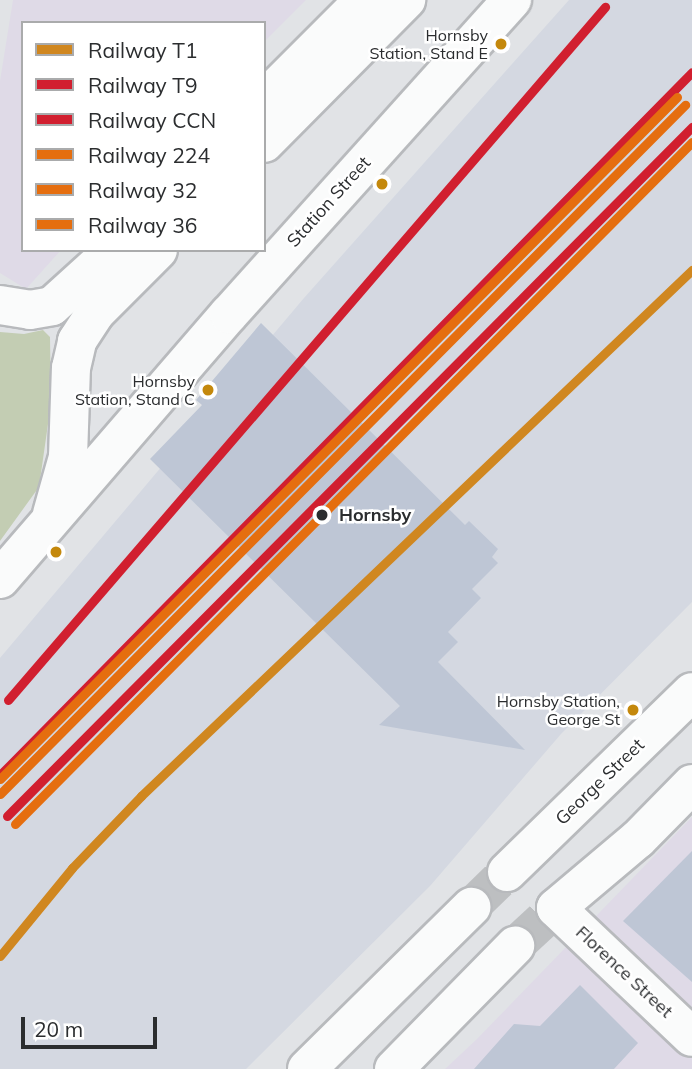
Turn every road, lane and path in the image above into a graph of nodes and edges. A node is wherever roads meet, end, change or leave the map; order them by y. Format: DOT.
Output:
graph roads {
  1 [pos="364,0"];
  2 [pos="406,0"];
  3 [pos="512,0"];
  4 [pos="266,98"];
  5 [pos="266,141"];
  6 [pos="112,252"];
  7 [pos="156,252"];
  8 [pos="0,305"];
  9 [pos="42,535"];
  10 [pos="0,579"];
  11 [pos="692,692"];
  12 [pos="692,784"];
  13 [pos="507,872"];
  14 [pos="471,907"];
  15 [pos="515,946"];
  16 [pos="692,1037"];
  17 [pos="307,1069"];
  18 [pos="394,1069"];
  1 -- 4 [label="street"];
  2 -- 5 [label="street"];
  3 -- 9 [label="street, Station Street"];
  6 -- 8 [label="street"];
  7 -- 9 [label="street, Station Street"];
  9 -- 10 [label="street, Station Street"];
  11 -- 13 [label="street, George Street"];
  12 -- 16 [label="street, Florence Street"];
  14 -- 17 [label="street"];
  15 -- 18 [label="street"];
}
